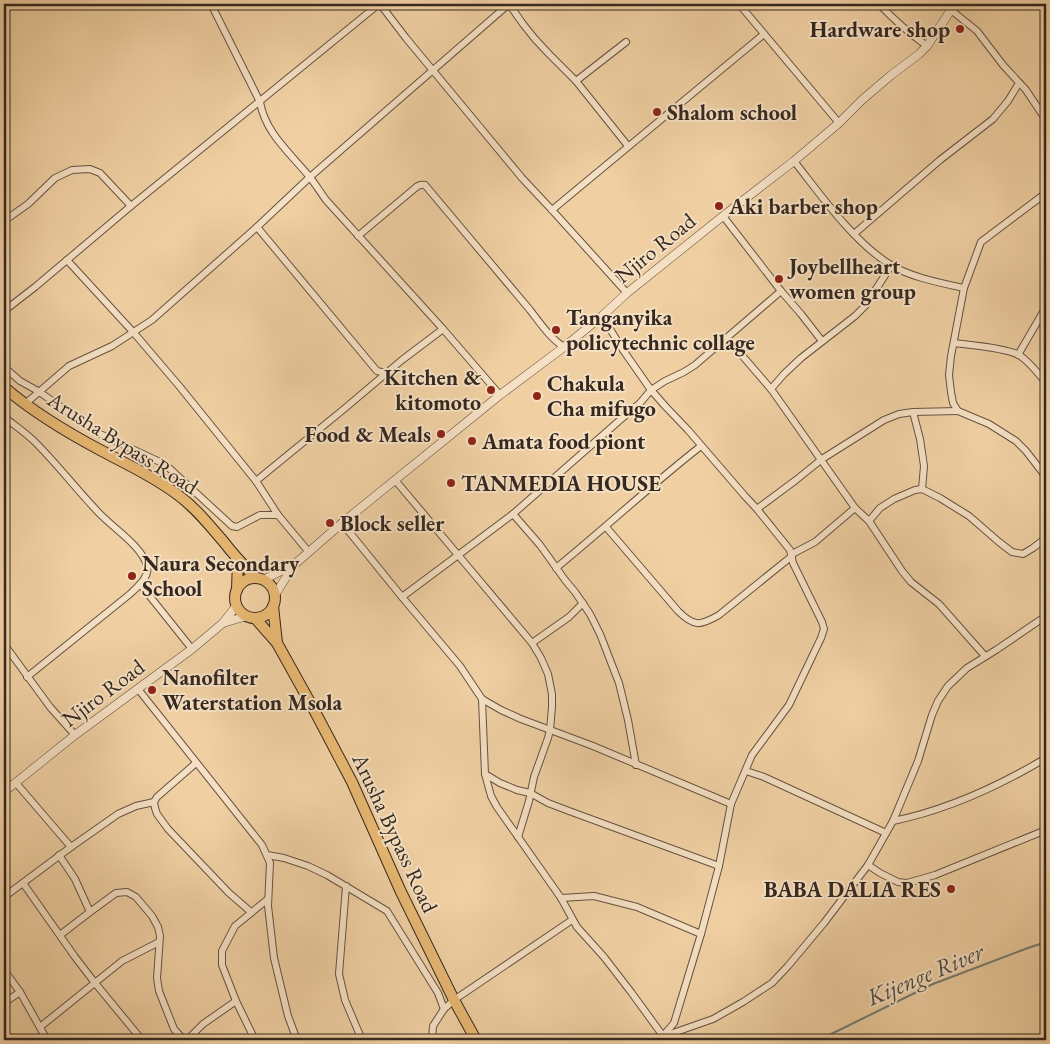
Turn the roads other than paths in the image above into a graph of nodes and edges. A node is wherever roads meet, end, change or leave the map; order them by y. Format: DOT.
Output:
graph roads {
  1 [pos="211,4"];
  2 [pos="379,4"];
  3 [pos="509,4"];
  4 [pos="739,4"];
  5 [pos="879,4"];
  6 [pos="953,7"];
  7 [pos="764,34"];
  8 [pos="626,42"];
  9 [pos="927,46"];
  10 [pos="433,69"];
  11 [pos="576,81"];
  12 [pos="1020,83"];
  13 [pos="260,102"];
  14 [pos="1046,120"];
  15 [pos="839,123"];
  16 [pos="628,146"];
  17 [pos="794,161"];
  18 [pos="310,177"];
  19 [pos="1046,193"];
  20 [pos="131,206"];
  21 [pos="552,210"];
  22 [pos="723,216"];
  23 [pos="4,220"];
  24 [pos="256,227"];
  25 [pos="854,234"];
  26 [pos="358,236"];
  27 [pos="66,260"];
  28 [pos="891,266"];
  29 [pos="964,288"];
  30 [pos="780,291"];
  31 [pos="627,293"];
  32 [pos="1046,307"];
  33 [pos="4,311"];
  34 [pos="602,316"];
  35 [pos="443,329"];
  36 [pos="134,332"];
  37 [pos="727,338"];
  38 [pos="822,341"];
  39 [pos="954,343"];
  40 [pos="564,347"];
  41 [pos="1018,355"];
  42 [pos="4,367"];
  43 [pos="386,373"];
  44 [pos="1046,383"];
  45 [pos="4,387"];
  46 [pos="772,389"];
  47 [pos="652,390"];
  48 [pos="38,391"];
  49 [pos="500,395"];
  50 [pos="25,404"];
  51 [pos="958,411"];
  52 [pos="913,412"];
  53 [pos="6,418"];
  54 [pos="4,431"];
  55 [pos="701,446"];
  56 [pos="822,459"];
  57 [pos="1046,477"];
  58 [pos="395,480"];
  59 [pos="256,482"];
  60 [pos="922,489"];
  61 [pos="855,508"];
  62 [pos="757,509"];
  63 [pos="513,514"];
  64 [pos="278,515"];
  65 [pos="869,521"];
  66 [pos="342,522"];
  67 [pos="606,527"];
  68 [pos="1046,538"];
  69 [pos="308,551"];
  70 [pos="792,555"];
  71 [pos="458,556"];
  72 [pos="238,559"];
  73 [pos="295,564"];
  74 [pos="556,568"];
  75 [pos="260,579"];
  76 [pos="140,584"];
  77 [pos="237,590"];
  78 [pos="275,595"];
  79 [pos="402,598"];
  80 [pos="583,603"];
  81 [pos="237,605"];
  82 [pos="273,606"];
  83 [pos="1046,616"];
  84 [pos="251,617"];
  85 [pos="223,623"];
  86 [pos="277,642"];
  87 [pos="532,643"];
  88 [pos="4,644"];
  89 [pos="192,649"];
  90 [pos="985,656"];
  91 [pos="27,677"];
  92 [pos="138,689"];
  93 [pos="482,699"];
  94 [pos="550,730"];
  95 [pos="75,735"];
  96 [pos="1046,758"];
  97 [pos="196,763"];
  98 [pos="636,765"];
  99 [pos="746,771"];
  100 [pos="485,774"];
  101 [pos="16,782"];
  102 [pos="4,790"];
  103 [pos="530,793"];
  104 [pos="154,802"];
  105 [pos="731,804"];
  106 [pos="893,821"];
  107 [pos="1046,830"];
  108 [pos="886,833"];
  109 [pos="518,837"];
  110 [pos="71,847"];
  111 [pos="59,855"];
  112 [pos="268,855"];
  113 [pos="868,865"];
  114 [pos="720,866"];
  115 [pos="23,883"];
  116 [pos="346,886"];
  117 [pos="4,897"];
  118 [pos="561,898"];
  119 [pos="268,899"];
  120 [pos="90,912"];
  121 [pos="251,912"];
  122 [pos="572,920"];
  123 [pos="701,934"];
  124 [pos="60,935"];
  125 [pos="158,942"];
  126 [pos="4,970"];
  127 [pos="95,983"];
  128 [pos="20,992"];
  129 [pos="454,1000"];
  130 [pos="236,1001"];
  131 [pos="4,1003"];
  132 [pos="224,1009"];
  133 [pos="444,1009"];
  134 [pos="243,1016"];
  135 [pos="40,1027"];
  136 [pos="663,1036"];
  137 [pos="48,1040"];
  138 [pos="142,1040"];
  139 [pos="185,1040"];
  140 [pos="255,1040"];
  141 [pos="297,1040"];
  142 [pos="361,1040"];
  143 [pos="432,1040"];
  144 [pos="476,1040"];
  145 [pos="653,1040"];
  1 -- 13 [label="street"];
  2 -- 10 [label="street"];
  2 -- 13 [label="street"];
  3 -- 10 [label="street"];
  3 -- 11 [label="street"];
  4 -- 7 [label="street"];
  5 -- 9 [label="street"];
  6 -- 9 [label="street, Njiro Road"];
  6 -- 12 [label="street"];
  7 -- 15 [label="street"];
  7 -- 16 [label="street"];
  8 -- 11 [label="street"];
  9 -- 15 [label="street, Njiro Road"];
  10 -- 18 [label="street"];
  10 -- 21 [label="street"];
  11 -- 16 [label="street"];
  12 -- 14 [label="street"];
  12 -- 25 [label="street"];
  13 -- 18 [label="street"];
  13 -- 20 [label="street"];
  15 -- 17 [label="street, Njiro Road"];
  16 -- 21 [label="street"];
  17 -- 22 [label="street, Njiro Road"];
  17 -- 25 [label="street"];
  18 -- 24 [label="street"];
  18 -- 26 [label="street"];
  19 -- 29 [label="street"];
  20 -- 23 [label="street"];
  20 -- 27 [label="street"];
  21 -- 31 [label="street"];
  22 -- 30 [label="street"];
  22 -- 31 [label="street, Njiro Road"];
  24 -- 36 [label="street"];
  24 -- 43 [label="street"];
  25 -- 28 [label="street"];
  26 -- 35 [label="street"];
  26 -- 40 [label="street"];
  27 -- 33 [label="street"];
  27 -- 36 [label="street"];
  28 -- 29 [label="street"];
  28 -- 38 [label="street"];
  29 -- 39 [label="street"];
  30 -- 37 [label="street"];
  30 -- 38 [label="street"];
  31 -- 34 [label="street, Njiro Road"];
  32 -- 41 [label="street"];
  34 -- 40 [label="street, Njiro Road"];
  34 -- 47 [label="street"];
  35 -- 43 [label="street"];
  35 -- 49 [label="street"];
  36 -- 48 [label="street"];
  36 -- 59 [label="street"];
  37 -- 46 [label="street"];
  37 -- 47 [label="street"];
  38 -- 46 [label="street"];
  39 -- 41 [label="street"];
  39 -- 51 [label="street"];
  40 -- 49 [label="street, Njiro Road"];
  41 -- 44 [label="street"];
  42 -- 48 [label="street"];
  43 -- 59 [label="street"];
  45 -- 50 [label="main road, Arusha Bypass Road"];
  46 -- 56 [label="street"];
  47 -- 55 [label="street"];
  47 -- 63 [label="street"];
  48 -- 50 [label="street"];
  48 -- 64 [label="street"];
  49 -- 58 [label="street, Njiro Road"];
  50 -- 72 [label="main road, Arusha Bypass Road"];
  51 -- 52 [label="street"];
  51 -- 57 [label="street"];
  52 -- 56 [label="street"];
  52 -- 60 [label="street"];
  53 -- 54 [label="street"];
  53 -- 76 [label="street"];
  55 -- 62 [label="street"];
  55 -- 67 [label="street"];
  56 -- 61 [label="street"];
  56 -- 62 [label="street"];
  58 -- 66 [label="street, Njiro Road"];
  58 -- 71 [label="street"];
  59 -- 64 [label="street"];
  60 -- 65 [label="street"];
  60 -- 68 [label="street"];
  61 -- 65 [label="street"];
  61 -- 70 [label="street"];
  62 -- 70 [label="street"];
  63 -- 71 [label="street"];
  63 -- 74 [label="street"];
  64 -- 69 [label="street"];
  65 -- 90 [label="street"];
  66 -- 69 [label="street, Njiro Road"];
  66 -- 79 [label="street"];
  67 -- 70 [label="street"];
  67 -- 74 [label="street"];
  69 -- 73 [label="street, Njiro Road"];
  70 -- 99 [label="street"];
  71 -- 79 [label="street"];
  71 -- 87 [label="street"];
  72 -- 75 [label="main road, Arusha Bypass Road"];
  72 -- 77 [label="main road"];
  73 -- 75 [label="street, Njiro Road"];
  73 -- 78 [label="street, Njiro Road"];
  74 -- 80 [label="street"];
  75 -- 77 [label="main road"];
  75 -- 78 [label="main road, Arusha Bypass Road"];
  76 -- 89 [label="street"];
  76 -- 91 [label="street"];
  77 -- 81 [label="main road"];
  78 -- 82 [label="main road, Arusha Bypass Road"];
  79 -- 93 [label="street"];
  80 -- 87 [label="street"];
  80 -- 98 [label="street"];
  81 -- 84 [label="main road, Arusha Bypass Road"];
  81 -- 85 [label="street, Njiro Road"];
  82 -- 84 [label="main road"];
  82 -- 86 [label="main road, Arusha Bypass Road"];
  83 -- 90 [label="street"];
  84 -- 85 [label="street, Njiro Road"];
  84 -- 86 [label="main road, Arusha Bypass Road"];
  85 -- 89 [label="street, Njiro Road"];
  86 -- 129 [label="main road, Arusha Bypass Road"];
  87 -- 94 [label="street"];
  88 -- 91 [label="street"];
  89 -- 92 [label="street, Njiro Road"];
  90 -- 106 [label="street"];
  91 -- 95 [label="street"];
  92 -- 95 [label="street, Njiro Road"];
  92 -- 97 [label="street"];
  93 -- 94 [label="street"];
  93 -- 100 [label="street"];
  94 -- 98 [label="street"];
  94 -- 103 [label="street"];
  95 -- 101 [label="street, Njiro Road"];
  96 -- 106 [label="street"];
  97 -- 104 [label="street"];
  97 -- 112 [label="street"];
  98 -- 105 [label="street"];
  99 -- 105 [label="street"];
  99 -- 108 [label="street"];
  100 -- 103 [label="street"];
  100 -- 109 [label="street"];
  101 -- 102 [label="street, Njiro Road"];
  101 -- 110 [label="street"];
  103 -- 109 [label="street"];
  103 -- 114 [label="street"];
  104 -- 110 [label="street"];
  104 -- 121 [label="street"];
  105 -- 114 [label="street"];
  106 -- 108 [label="street"];
  107 -- 113 [label="street"];
  108 -- 113 [label="street"];
  109 -- 118 [label="street"];
  110 -- 111 [label="street"];
  111 -- 115 [label="street"];
  111 -- 120 [label="street"];
  112 -- 116 [label="street"];
  112 -- 119 [label="street"];
  113 -- 136 [label="street"];
  114 -- 123 [label="street"];
  115 -- 117 [label="street"];
  115 -- 124 [label="street"];
  116 -- 133 [label="street"];
  116 -- 142 [label="street"];
  118 -- 122 [label="street"];
  118 -- 123 [label="street"];
  119 -- 121 [label="street"];
  119 -- 141 [label="street"];
  120 -- 124 [label="street"];
  120 -- 125 [label="street"];
  121 -- 130 [label="street"];
  122 -- 129 [label="street"];
  122 -- 136 [label="street"];
  123 -- 136 [label="street"];
  124 -- 127 [label="street"];
  125 -- 127 [label="street"];
  125 -- 139 [label="street"];
  126 -- 128 [label="street"];
  127 -- 135 [label="street"];
  127 -- 138 [label="street"];
  128 -- 131 [label="street"];
  128 -- 135 [label="street"];
  129 -- 133 [label="street"];
  129 -- 144 [label="main road, Arusha Bypass Road"];
  130 -- 132 [label="street"];
  130 -- 134 [label="street"];
  132 -- 134 [label="street"];
  132 -- 139 [label="street"];
  133 -- 143 [label="street"];
  134 -- 140 [label="street"];
  135 -- 137 [label="street"];
  136 -- 145 [label="street"];
}
